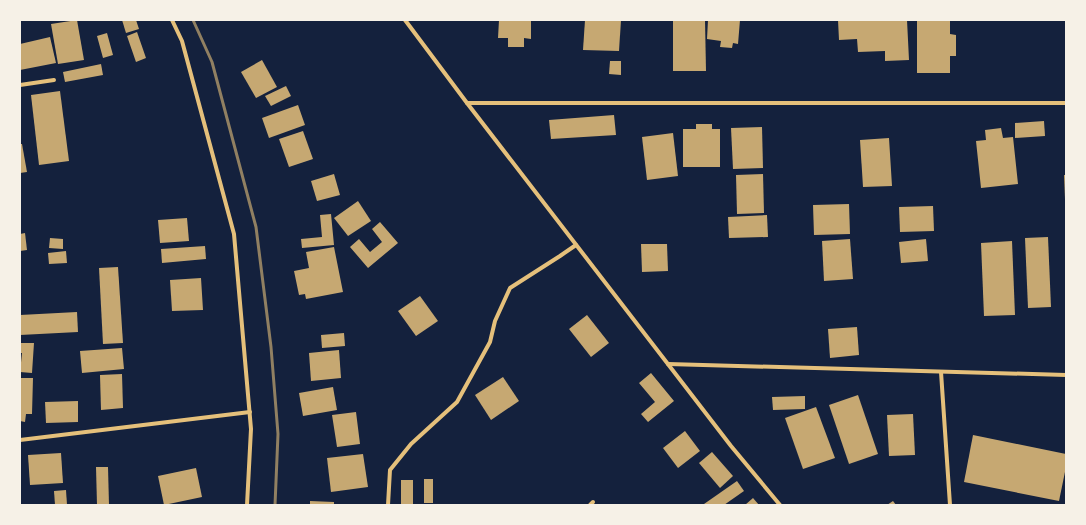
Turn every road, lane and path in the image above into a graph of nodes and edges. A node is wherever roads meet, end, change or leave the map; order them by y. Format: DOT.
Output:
graph roads {
  1 [pos="172,20"];
  2 [pos="406,20"];
  3 [pos="54,80"];
  4 [pos="20,85"];
  5 [pos="467,103"];
  6 [pos="1066,103"];
  7 [pos="576,245"];
  8 [pos="668,364"];
  9 [pos="941,372"];
  10 [pos="1066,375"];
  11 [pos="250,412"];
  12 [pos="20,440"];
  13 [pos="247,505"];
  14 [pos="388,505"];
  15 [pos="780,505"];
  16 [pos="950,505"];
  1 -- 11 [label="street"];
  2 -- 5 [label="street"];
  3 -- 4 [label="street"];
  5 -- 6 [label="street"];
  5 -- 7 [label="street"];
  7 -- 8 [label="street"];
  7 -- 14 [label="street"];
  8 -- 9 [label="street"];
  8 -- 15 [label="street"];
  9 -- 10 [label="street"];
  9 -- 16 [label="street"];
  11 -- 12 [label="street"];
  11 -- 13 [label="street"];
}
